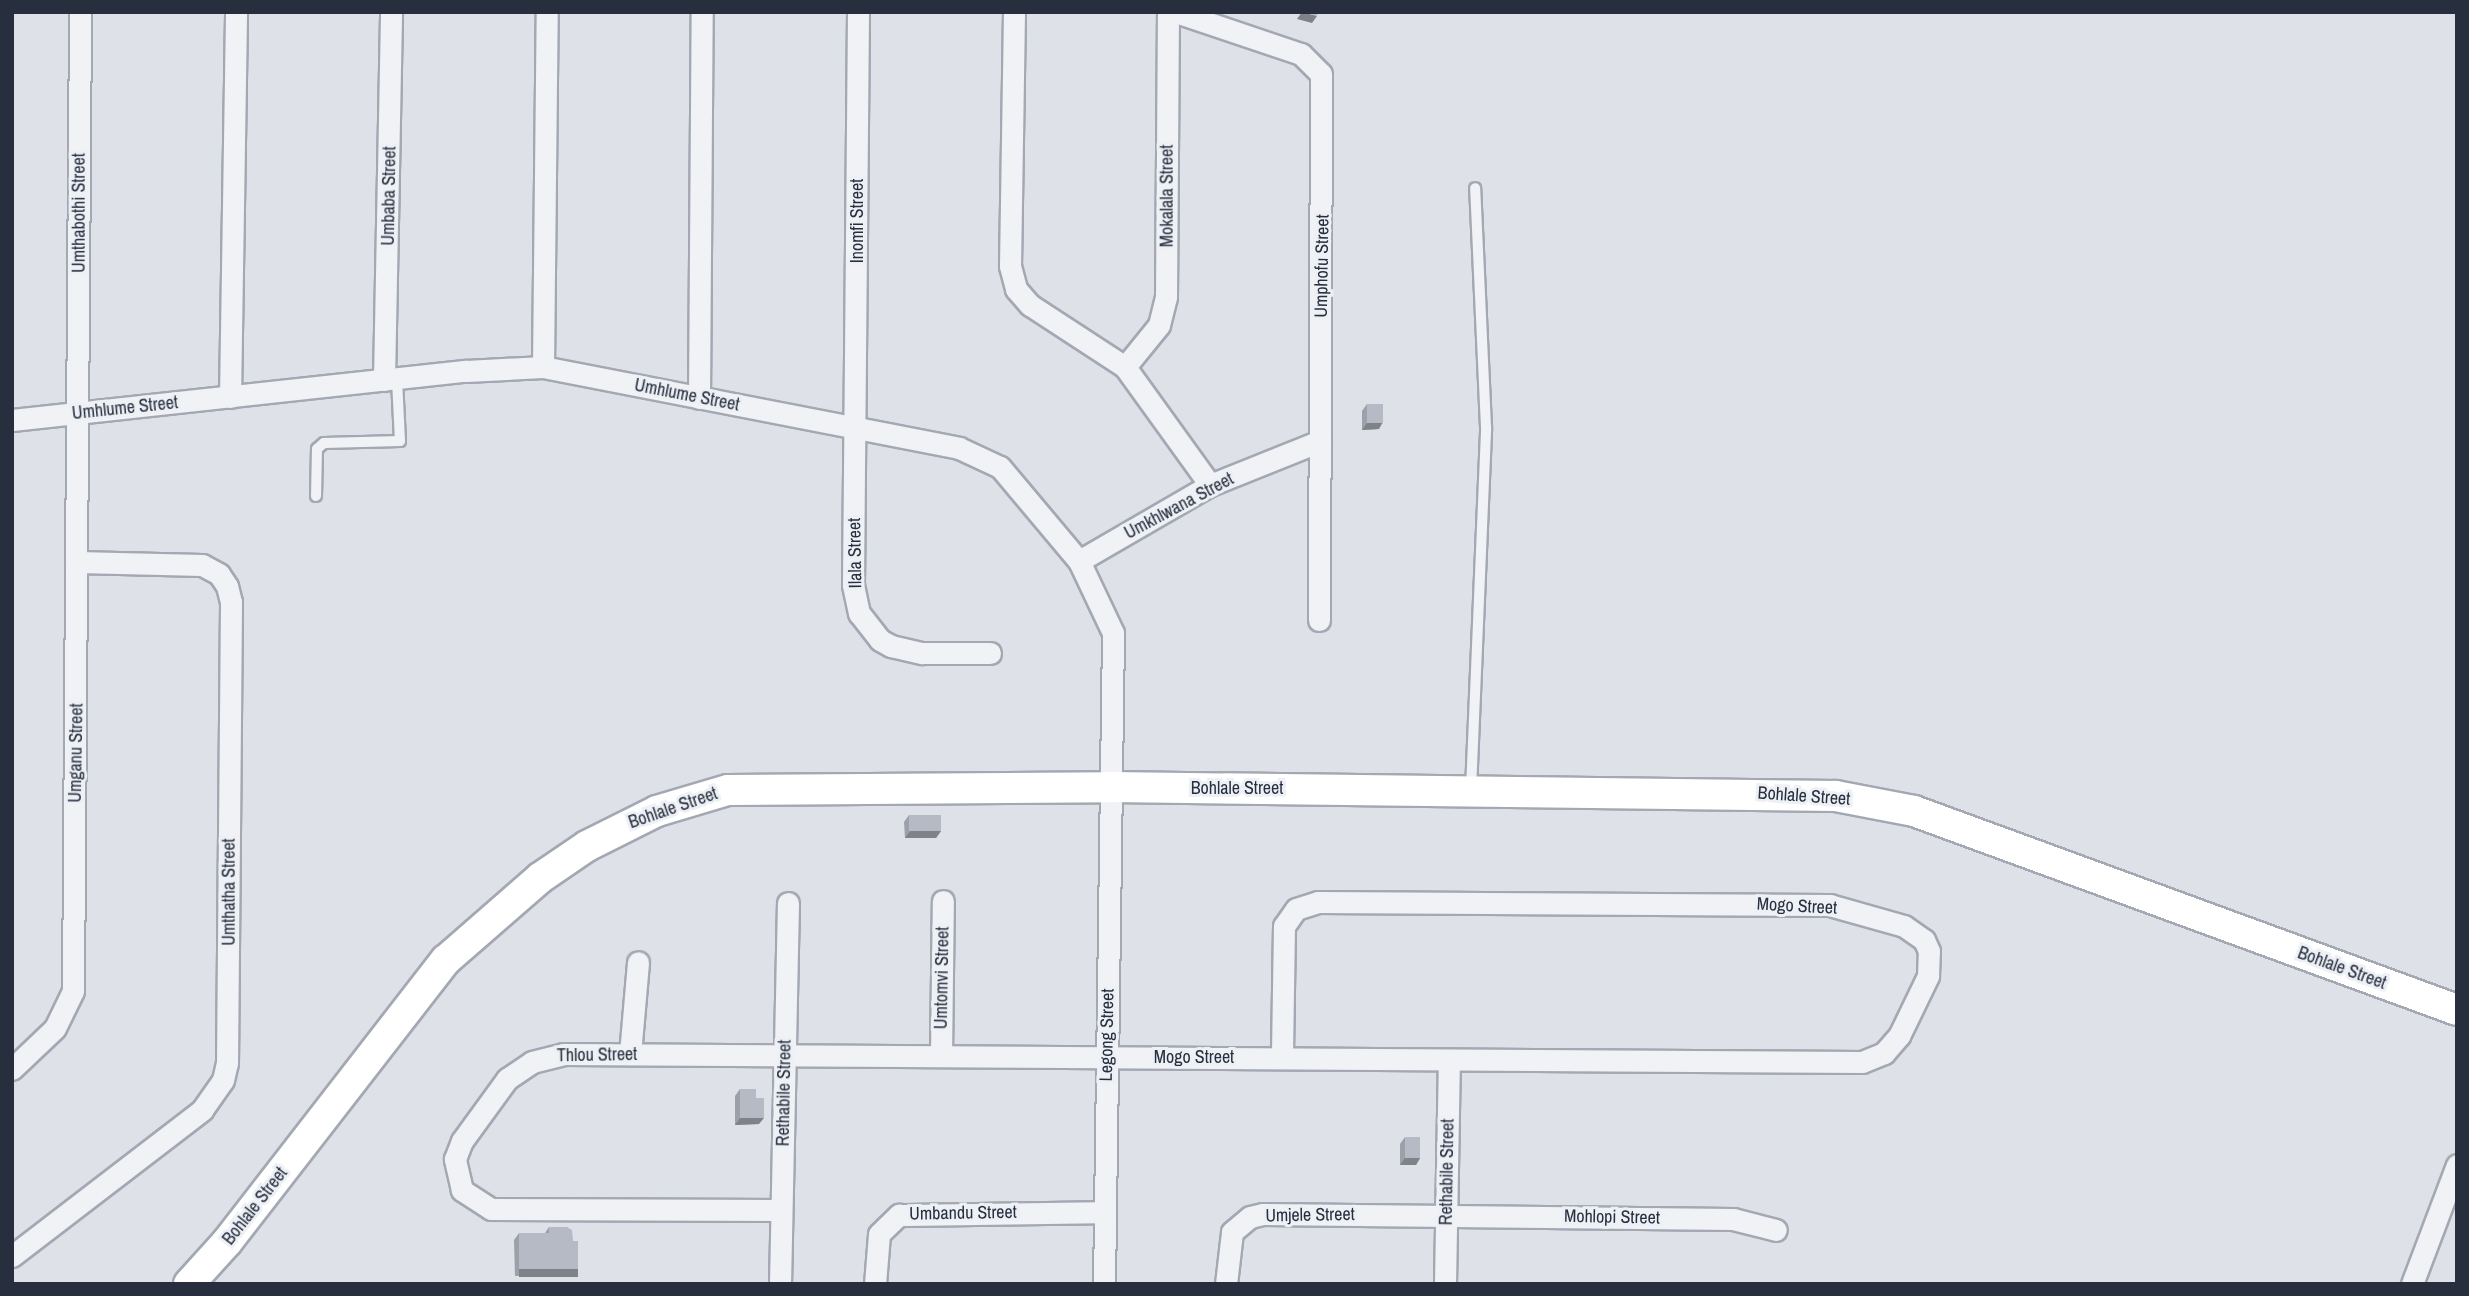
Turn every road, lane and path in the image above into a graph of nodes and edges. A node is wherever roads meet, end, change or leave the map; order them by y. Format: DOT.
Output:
graph roads {
  1 [pos="80,12"];
  2 [pos="236,12"];
  3 [pos="391,12"];
  4 [pos="547,12"];
  5 [pos="702,12"];
  6 [pos="858,12"];
  7 [pos="1014,12"];
  8 [pos="1168,12"];
  9 [pos="1176,12"];
  10 [pos="1475,188"];
  11 [pos="543,367"];
  12 [pos="1125,367"];
  13 [pos="390,380"];
  14 [pos="230,397"];
  15 [pos="699,398"];
  16 [pos="78,414"];
  17 [pos="12,420"];
  18 [pos="855,429"];
  19 [pos="1320,441"];
  20 [pos="1210,485"];
  21 [pos="316,496"];
  22 [pos="1079,561"];
  23 [pos="77,562"];
  24 [pos="1319,620"];
  25 [pos="990,653"];
  26 [pos="1111,787"];
  27 [pos="1472,790"];
  28 [pos="943,901"];
  29 [pos="788,903"];
  30 [pos="638,962"];
  31 [pos="2457,1010"];
  32 [pos="631,1054"];
  33 [pos="784,1055"];
  34 [pos="941,1055"];
  35 [pos="1107,1057"];
  36 [pos="1282,1057"];
  37 [pos="1449,1060"];
  38 [pos="12,1069"];
  39 [pos="2455,1174"];
  40 [pos="781,1210"];
  41 [pos="1105,1212"];
  42 [pos="1447,1214"];
  43 [pos="1776,1230"];
  44 [pos="12,1256"];
  45 [pos="189,1284"];
  46 [pos="780,1284"];
  47 [pos="875,1284"];
  48 [pos="1104,1284"];
  49 [pos="1226,1284"];
  50 [pos="1445,1284"];
  51 [pos="2412,1284"];
  1 -- 16 [label="street, Umthabothi Street"];
  2 -- 14 [label="street"];
  3 -- 13 [label="street, Umbaba Street"];
  4 -- 11 [label="street"];
  5 -- 15 [label="street"];
  6 -- 18 [label="street, Inomfi Street"];
  7 -- 12 [label="street"];
  8 -- 12 [label="street, Mokalala Street"];
  9 -- 19 [label="street, Umphofu Street"];
  10 -- 27 [label="lane"];
  11 -- 13 [label="street, Umhlume Street"];
  11 -- 15 [label="street, Umhlume Street"];
  12 -- 20 [label="street"];
  13 -- 14 [label="street, Umhlume Street"];
  13 -- 21 [label="lane"];
  14 -- 16 [label="street, Umhlume Street"];
  15 -- 18 [label="street, Umhlume Street"];
  16 -- 17 [label="street, Umhlume Street"];
  16 -- 23 [label="street, Umganu Street"];
  18 -- 22 [label="street, Umhlume Street"];
  18 -- 25 [label="street, Ilala Street"];
  19 -- 20 [label="street, Umkhlwana Street"];
  19 -- 24 [label="street, Umphofu Street"];
  20 -- 22 [label="street, Umkhlwana Street"];
  22 -- 26 [label="street, Umhlume Street"];
  23 -- 38 [label="street, Umganu Street"];
  23 -- 44 [label="street, Umthatha Street"];
  26 -- 27 [label="street, Bohlale Street"];
  26 -- 35 [label="street, Legong Street"];
  26 -- 45 [label="street, Bohlale Street"];
  27 -- 31 [label="street, Bohlale Street"];
  28 -- 34 [label="street, Umtomvi Street"];
  29 -- 33 [label="street, Rethabile Street"];
  30 -- 32 [label="street"];
  32 -- 33 [label="street, Thlou Street"];
  32 -- 40 [label="street, Thlou Street"];
  33 -- 34 [label="street, Thlou Street"];
  33 -- 40 [label="street, Rethabile Street"];
  34 -- 35 [label="street, Thlou Street"];
  35 -- 36 [label="street, Mogo Street"];
  35 -- 41 [label="street, Legong Street"];
  36 -- 37 [label="street, Mogo Street"];
  36 -- 37 [label="street, Mogo Street"];
  37 -- 42 [label="street, Rethabile Street"];
  39 -- 51 [label="street"];
  40 -- 46 [label="street, Rethabile Street"];
  41 -- 47 [label="street, Umbandu Street"];
  41 -- 48 [label="street, Legong Street"];
  42 -- 43 [label="street, Mohlopi Street"];
  42 -- 49 [label="street, Umjele Street"];
  42 -- 50 [label="street, Rethabile Street"];
}
